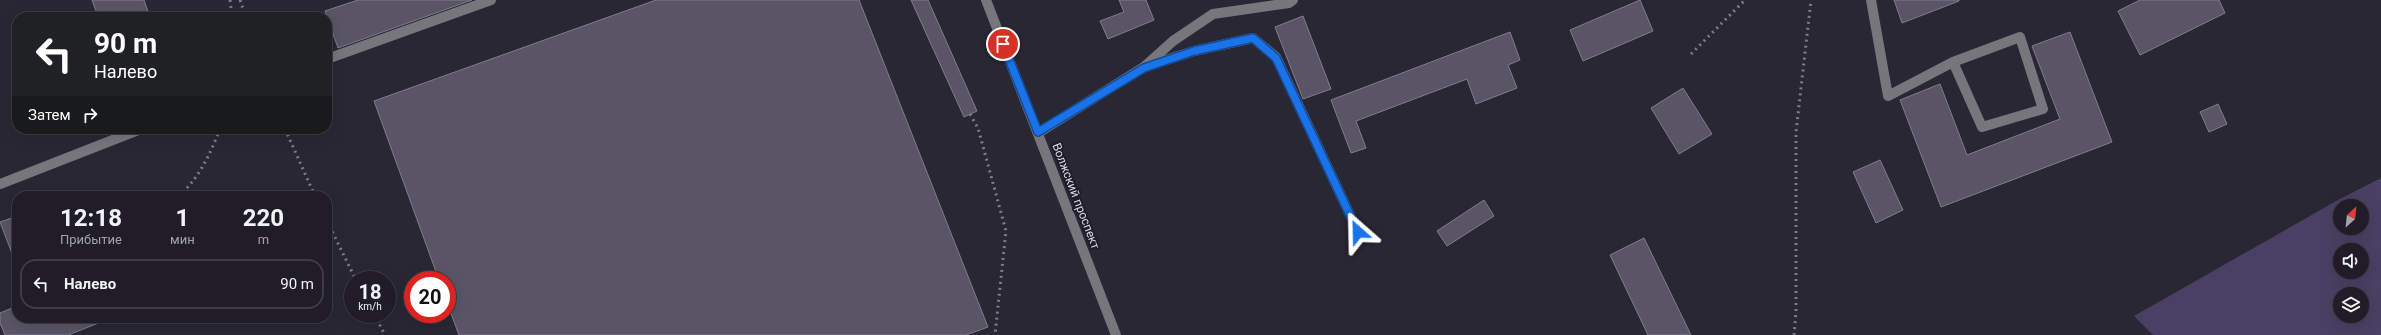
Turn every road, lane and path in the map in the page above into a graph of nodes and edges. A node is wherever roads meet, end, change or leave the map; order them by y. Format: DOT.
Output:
graph roads {
  1 [pos="491,0"];
  2 [pos="986,0"];
  3 [pos="1293,0"];
  4 [pos="1871,0"];
  5 [pos="332,57"];
  6 [pos="1953,62"];
  7 [pos="1144,68"];
  8 [pos="1038,132"];
  9 [pos="129,134"];
  10 [pos="0,184"];
  11 [pos="1358,232"];
  12 [pos="1116,335"];
  1 -- 5 [label="street"];
  2 -- 8 [label="street, Волжский проспект"];
  3 -- 7 [label="street"];
  4 -- 6 [label="street"];
  6 -- 6 [label="street"];
  7 -- 8 [label="street"];
  7 -- 11 [label="street"];
  8 -- 12 [label="street, Волжский проспект"];
  9 -- 10 [label="street"];
}
